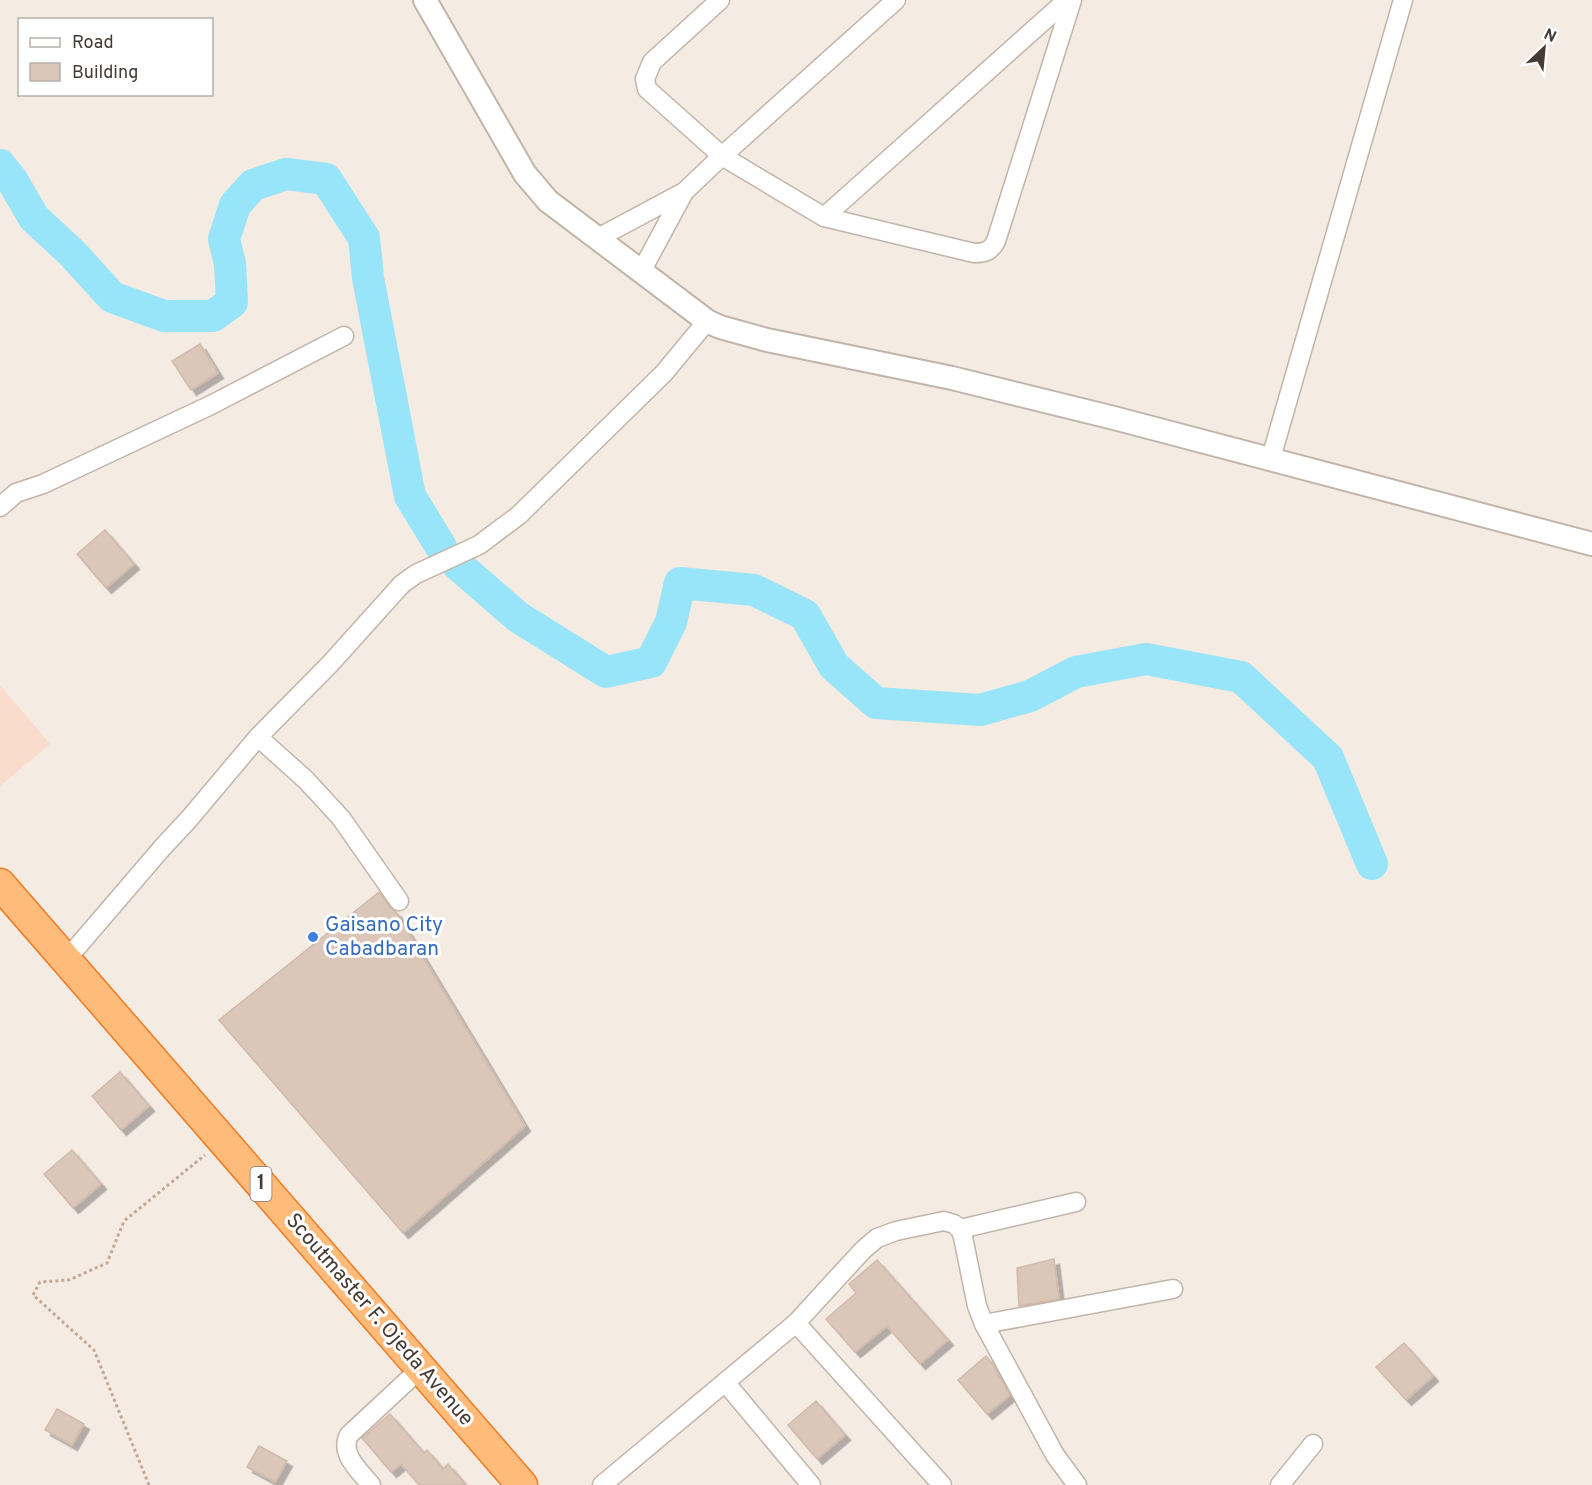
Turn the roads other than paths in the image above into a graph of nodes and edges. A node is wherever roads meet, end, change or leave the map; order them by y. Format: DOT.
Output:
graph roads {
  1 [pos="425,0"];
  2 [pos="720,0"];
  3 [pos="896,0"];
  4 [pos="1067,0"];
  5 [pos="1072,0"];
  6 [pos="1402,0"];
  7 [pos="722,156"];
  8 [pos="684,192"];
  9 [pos="824,217"];
  10 [pos="598,238"];
  11 [pos="641,272"];
  12 [pos="706,321"];
  13 [pos="344,336"];
  14 [pos="1271,458"];
  15 [pos="0,507"];
  16 [pos="1592,544"];
  17 [pos="258,737"];
  18 [pos="0,884"];
  19 [pos="399,901"];
  20 [pos="66,960"];
  21 [pos="1076,1202"];
  22 [pos="960,1229"];
  23 [pos="1173,1289"];
  24 [pos="796,1323"];
  25 [pos="984,1324"];
  26 [pos="420,1368"];
  27 [pos="725,1382"];
  28 [pos="1313,1444"];
  29 [pos="371,1485"];
  30 [pos="522,1485"];
  31 [pos="602,1485"];
  32 [pos="811,1485"];
  33 [pos="942,1485"];
  34 [pos="1077,1485"];
  35 [pos="1280,1485"];
  1 -- 10 [label="street"];
  2 -- 7 [label="street"];
  3 -- 7 [label="street"];
  4 -- 9 [label="street"];
  5 -- 9 [label="street"];
  6 -- 14 [label="street"];
  7 -- 8 [label="street"];
  7 -- 9 [label="street"];
  8 -- 10 [label="street"];
  8 -- 11 [label="street"];
  10 -- 11 [label="street"];
  11 -- 12 [label="street"];
  12 -- 14 [label="street"];
  12 -- 17 [label="street"];
  13 -- 15 [label="street"];
  14 -- 16 [label="street"];
  17 -- 19 [label="street"];
  17 -- 20 [label="street"];
  18 -- 20 [label="highway, Scoutmaster F. Ojeda Avenue / 1"];
  20 -- 26 [label="highway, Scoutmaster F. Ojeda Avenue / 1"];
  21 -- 22 [label="street"];
  22 -- 24 [label="street"];
  22 -- 25 [label="street"];
  23 -- 25 [label="street"];
  24 -- 27 [label="street"];
  24 -- 33 [label="street"];
  25 -- 34 [label="street"];
  26 -- 29 [label="street"];
  26 -- 30 [label="highway, Scoutmaster F. Ojeda Avenue / 1"];
  27 -- 31 [label="street"];
  27 -- 32 [label="street"];
  28 -- 35 [label="street"];
}
